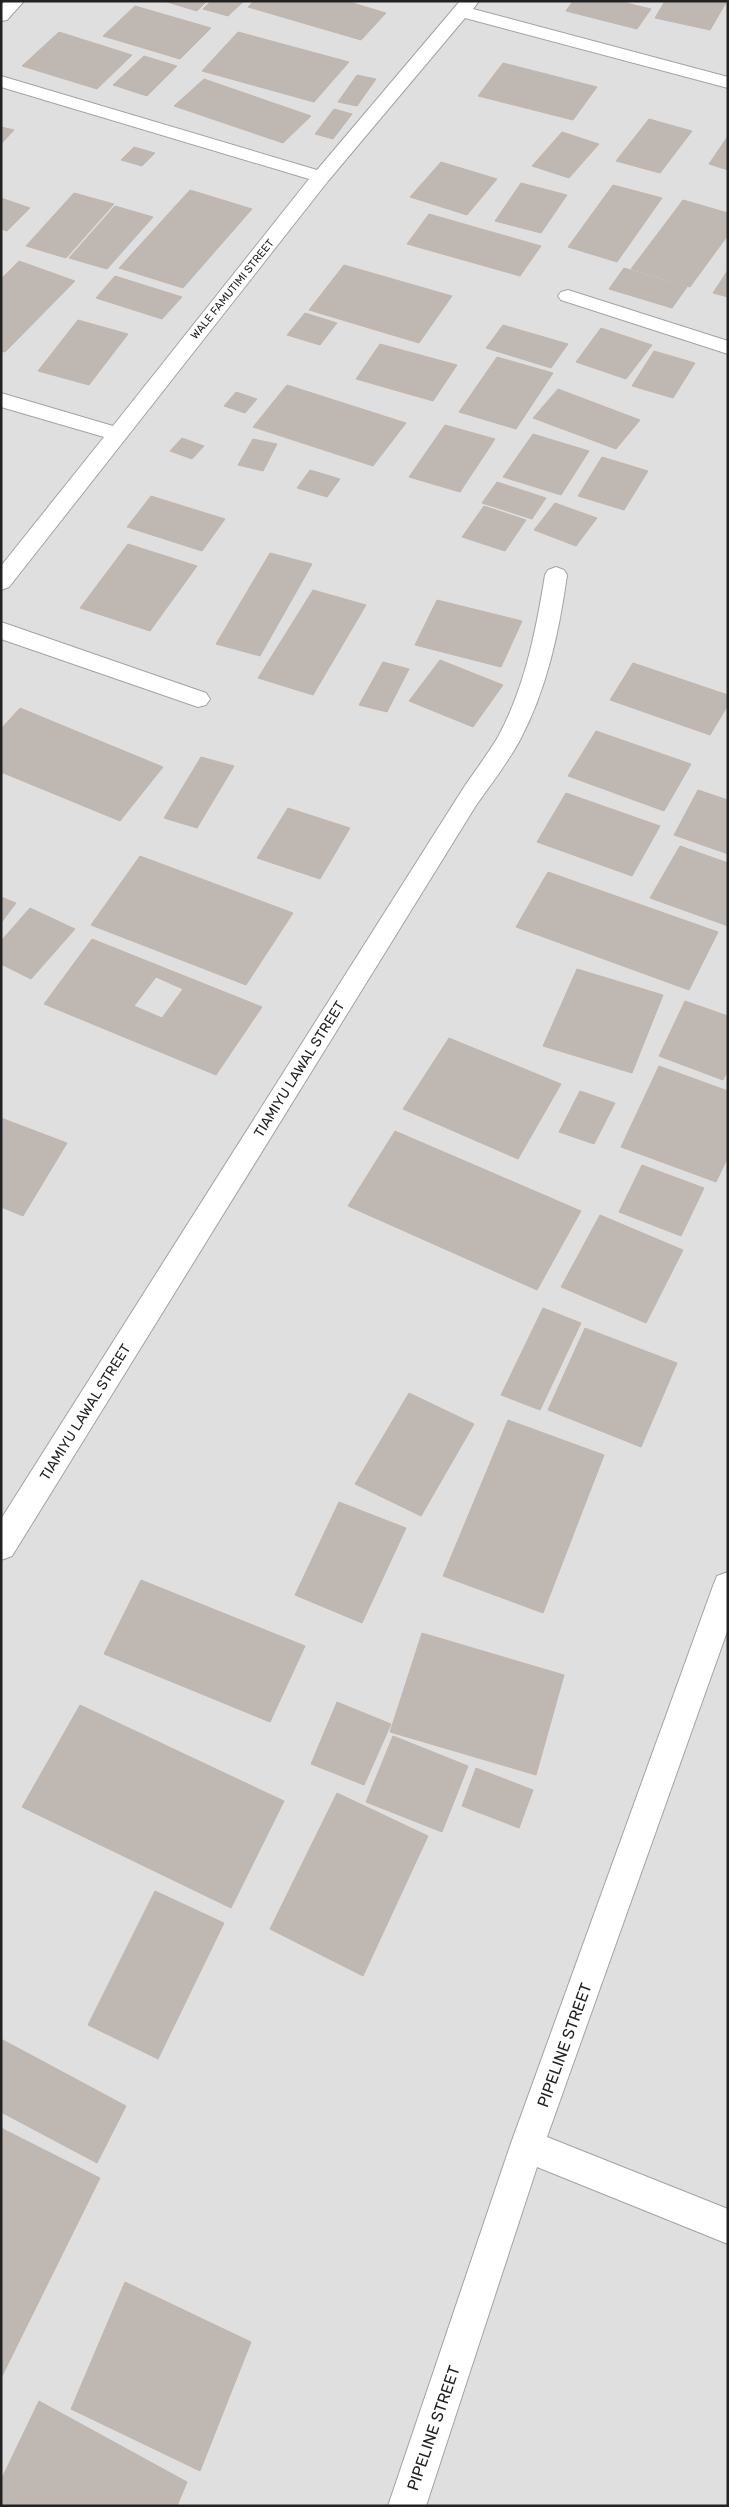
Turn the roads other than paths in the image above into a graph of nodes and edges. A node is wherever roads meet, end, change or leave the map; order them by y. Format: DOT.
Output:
graph roads {
  1 [pos="15,1"];
  2 [pos="466,6"];
  3 [pos="1,16"];
  4 [pos="1,81"];
  5 [pos="728,82"];
  6 [pos="321,177"];
  7 [pos="568,296"];
  8 [pos="728,348"];
  9 [pos="1,400"];
  10 [pos="116,434"];
  11 [pos="556,575"];
  12 [pos="1,582"];
  13 [pos="1,630"];
  14 [pos="198,700"];
  15 [pos="1,1546"];
  16 [pos="728,1586"];
  17 [pos="527,2146"];
  18 [pos="728,2227"];
  19 [pos="407,2506"];
  1 -- 3 [label="street"];
  2 -- 5 [label="street"];
  2 -- 6 [label="street, WALE FAMUTIMI STREET"];
  4 -- 6 [label="street"];
  6 -- 10 [label="street, WALE FAMUTIMI STREET"];
  7 -- 8 [label="street"];
  9 -- 10 [label="street"];
  10 -- 12 [label="street, WALE FAMUTIMI STREET"];
  11 -- 15 [label="street, TIAMIYU LAWAL STREET"];
  13 -- 14 [label="street"];
  16 -- 17 [label="street, PIPELINE STREET"];
  17 -- 18 [label="street"];
  17 -- 19 [label="street, PIPELINE STREET"];
}
